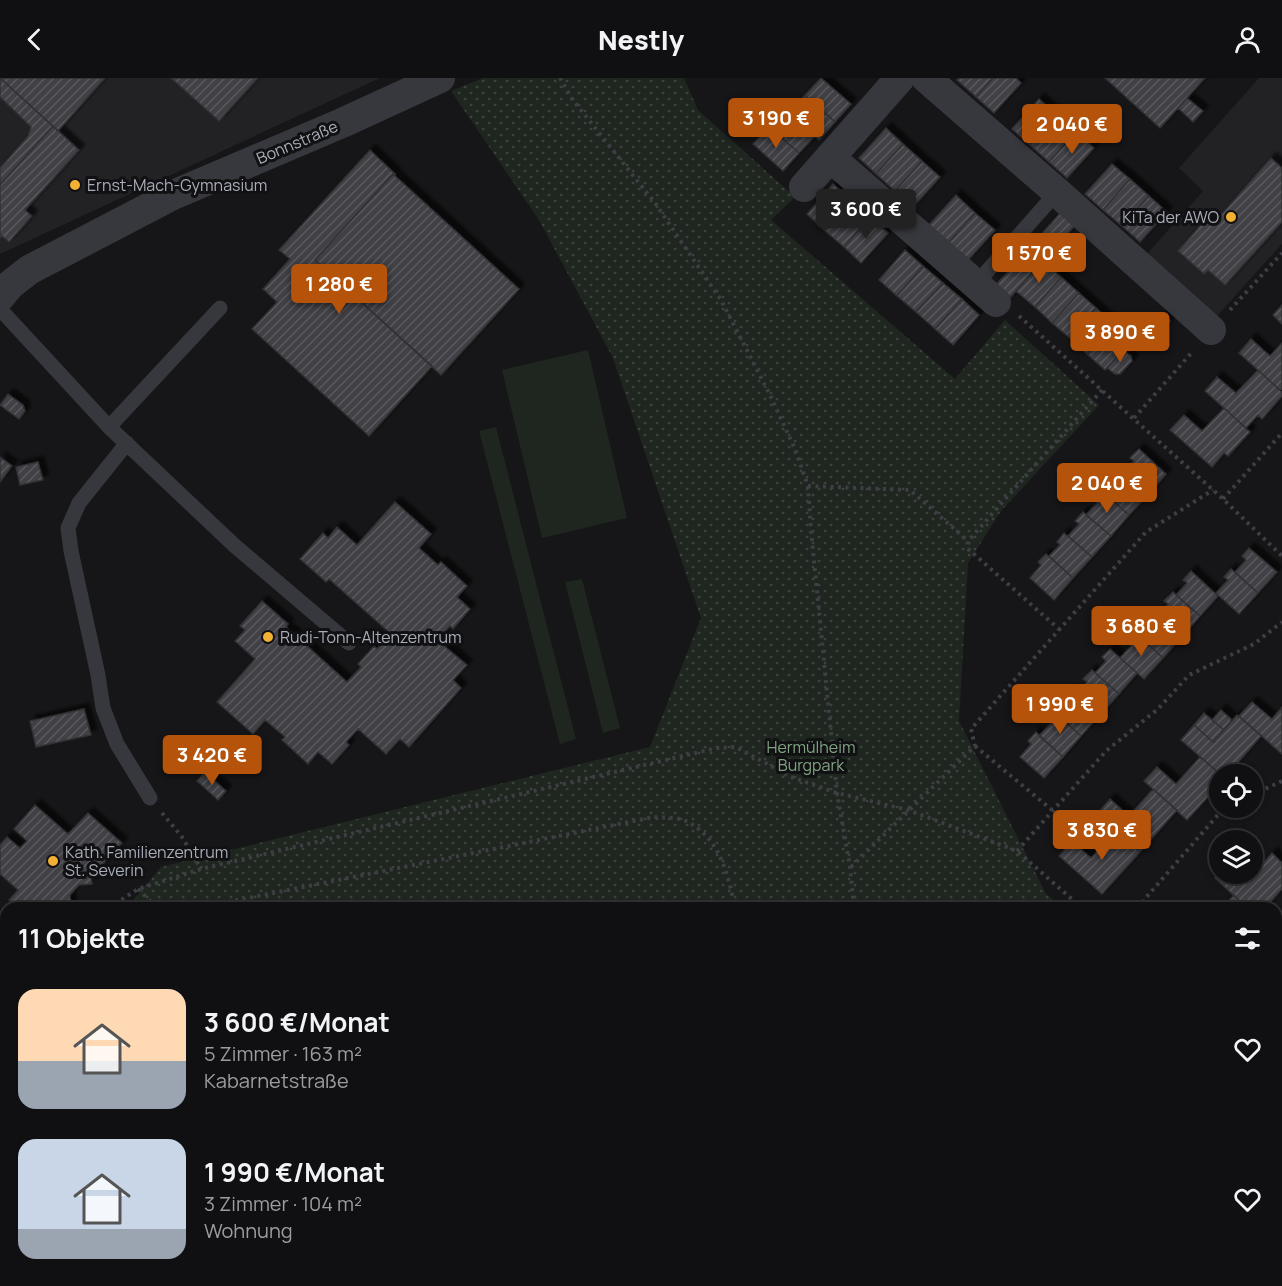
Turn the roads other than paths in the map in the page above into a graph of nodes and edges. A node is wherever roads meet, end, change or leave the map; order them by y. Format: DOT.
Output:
graph roads {
  1 [pos="440,78"];
  2 [pos="900,78"];
  3 [pos="926,78"];
  4 [pos="830,157"];
  5 [pos="804,188"];
  6 [pos="1057,192"];
  7 [pos="986,293"];
  8 [pos="0,297"];
  9 [pos="220,308"];
  10 [pos="0,309"];
  11 [pos="1211,330"];
  12 [pos="109,427"];
  13 [pos="127,443"];
  14 [pos="349,644"];
  15 [pos="150,798"];
  1 -- 8 [label="street, Bonnstraße"];
  2 -- 4 [label="street"];
  3 -- 6 [label="street"];
  4 -- 5 [label="street"];
  4 -- 7 [label="street"];
  6 -- 7 [label="lane"];
  6 -- 11 [label="street"];
  9 -- 12 [label="lane"];
  10 -- 12 [label="lane"];
  12 -- 13 [label="lane"];
  13 -- 14 [label="lane"];
  13 -- 15 [label="lane"];
}
